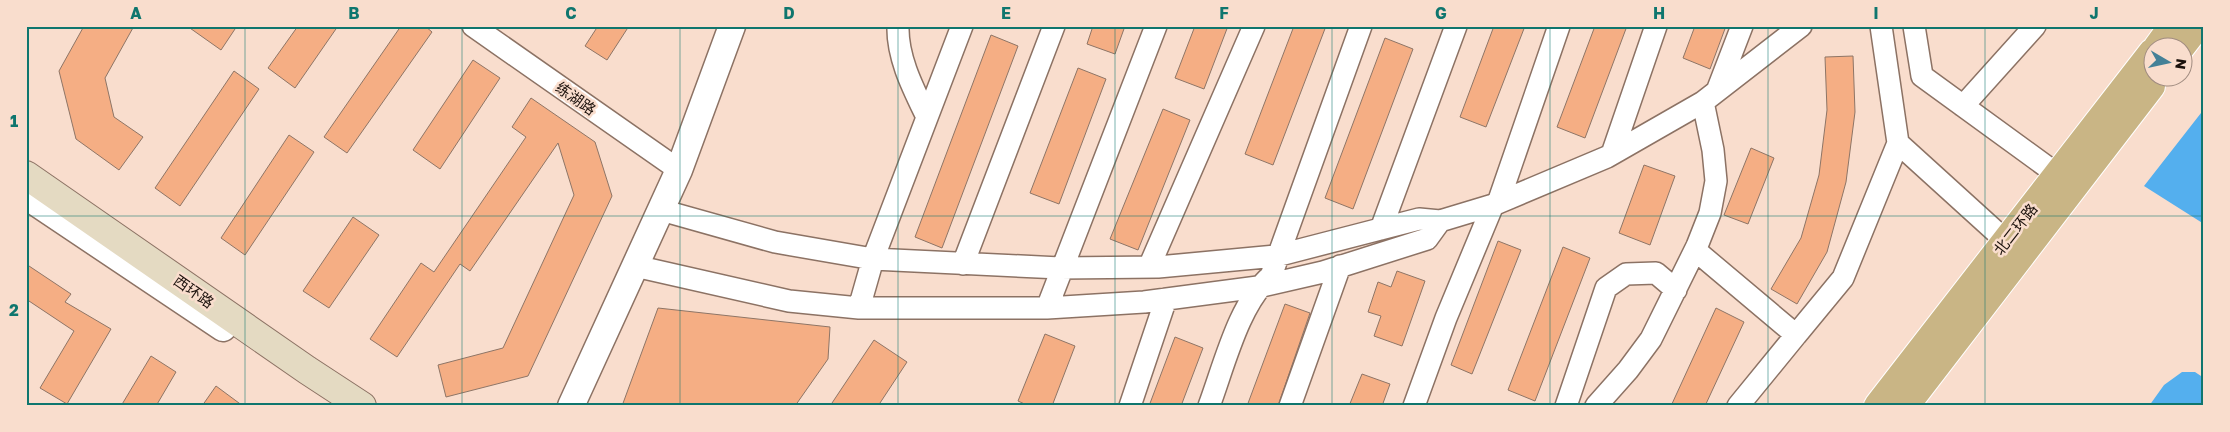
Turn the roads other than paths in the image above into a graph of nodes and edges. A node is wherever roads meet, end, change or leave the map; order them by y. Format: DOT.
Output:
graph roads {
  1 [pos="473,26"];
  2 [pos="732,26"];
  3 [pos="898,26"];
  4 [pos="962,26"];
  5 [pos="1054,26"];
  6 [pos="1156,26"];
  7 [pos="1254,26"];
  8 [pos="1361,26"];
  9 [pos="1456,26"];
  10 [pos="1560,26"];
  11 [pos="1656,26"];
  12 [pos="1742,26"];
  13 [pos="1802,26"];
  14 [pos="1881,26"];
  15 [pos="1914,26"];
  16 [pos="2036,26"];
  17 [pos="2173,26"];
  18 [pos="2197,26"];
  19 [pos="2164,38"];
  20 [pos="2188,38"];
  21 [pos="2142,66"];
  22 [pos="2149,88"];
  23 [pos="1710,97"];
  24 [pos="1963,106"];
  25 [pos="927,117"];
  26 [pos="1898,143"];
  27 [pos="1612,154"];
  28 [pos="679,170"];
  29 [pos="26,175"];
  30 [pos="2058,175"];
  31 [pos="26,196"];
  32 [pos="1495,204"];
  33 [pos="661,210"];
  34 [pos="1440,221"];
  35 [pos="1381,229"];
  36 [pos="2006,242"];
  37 [pos="1695,250"];
  38 [pos="1276,256"];
  39 [pos="873,259"];
  40 [pos="963,264"];
  41 [pos="636,266"];
  42 [pos="1340,266"];
  43 [pos="1153,267"];
  44 [pos="1060,268"];
  45 [pos="1258,287"];
  46 [pos="1676,290"];
  47 [pos="1166,299"];
  48 [pos="1144,302"];
  49 [pos="859,308"];
  50 [pos="1047,308"];
  51 [pos="1796,335"];
  52 [pos="340,406"];
  53 [pos="362,406"];
  54 [pos="571,406"];
  55 [pos="1130,406"];
  56 [pos="1208,406"];
  57 [pos="1290,406"];
  58 [pos="1414,406"];
  59 [pos="1566,406"];
  60 [pos="1596,406"];
  61 [pos="1738,406"];
  62 [pos="1878,406"];
  63 [pos="1905,406"];
  1 -- 28 [label="street, 练湖路"];
  2 -- 28 [label="street"];
  3 -- 25 [label="street"];
  4 -- 25 [label="street"];
  5 -- 40 [label="street"];
  6 -- 44 [label="street"];
  7 -- 43 [label="street"];
  8 -- 38 [label="street"];
  9 -- 35 [label="street"];
  10 -- 32 [label="street"];
  11 -- 27 [label="street"];
  12 -- 23 [label="street"];
  13 -- 23 [label="street"];
  14 -- 26 [label="street"];
  15 -- 24 [label="street"];
  16 -- 24 [label="street"];
  17 -- 19 [label="main road"];
  18 -- 20 [label="main road"];
  21 -- 30 [label="main road, 北二环路"];
  22 -- 63 [label="main road, 北二环路"];
  23 -- 27 [label="street"];
  23 -- 37 [label="street"];
  24 -- 30 [label="street"];
  25 -- 39 [label="street"];
  26 -- 36 [label="street"];
  26 -- 51 [label="street"];
  27 -- 32 [label="street"];
  28 -- 33 [label="street"];
  29 -- 53 [label="main road, 西环路"];
  30 -- 36 [label="main road, 北二环路"];
  31 -- 52 [label="street, 西环路"];
  32 -- 34 [label="street"];
  32 -- 58 [label="street"];
  33 -- 39 [label="street"];
  33 -- 41 [label="street"];
  34 -- 35 [label="street"];
  34 -- 42 [label="street"];
  35 -- 38 [label="street"];
  36 -- 62 [label="main road, 北二环路"];
  37 -- 46 [label="street"];
  37 -- 51 [label="street"];
  38 -- 43 [label="street"];
  38 -- 45 [label="street"];
  39 -- 40 [label="street"];
  39 -- 49 [label="street"];
  40 -- 44 [label="street"];
  41 -- 49 [label="street"];
  41 -- 54 [label="street"];
  42 -- 45 [label="street"];
  42 -- 57 [label="street"];
  43 -- 44 [label="street"];
  43 -- 48 [label="street"];
  44 -- 50 [label="street"];
  45 -- 47 [label="street"];
  45 -- 56 [label="street"];
  46 -- 59 [label="street"];
  46 -- 60 [label="street"];
  47 -- 48 [label="street"];
  47 -- 55 [label="street"];
  48 -- 50 [label="street"];
  49 -- 50 [label="street"];
  51 -- 61 [label="street"];
}
